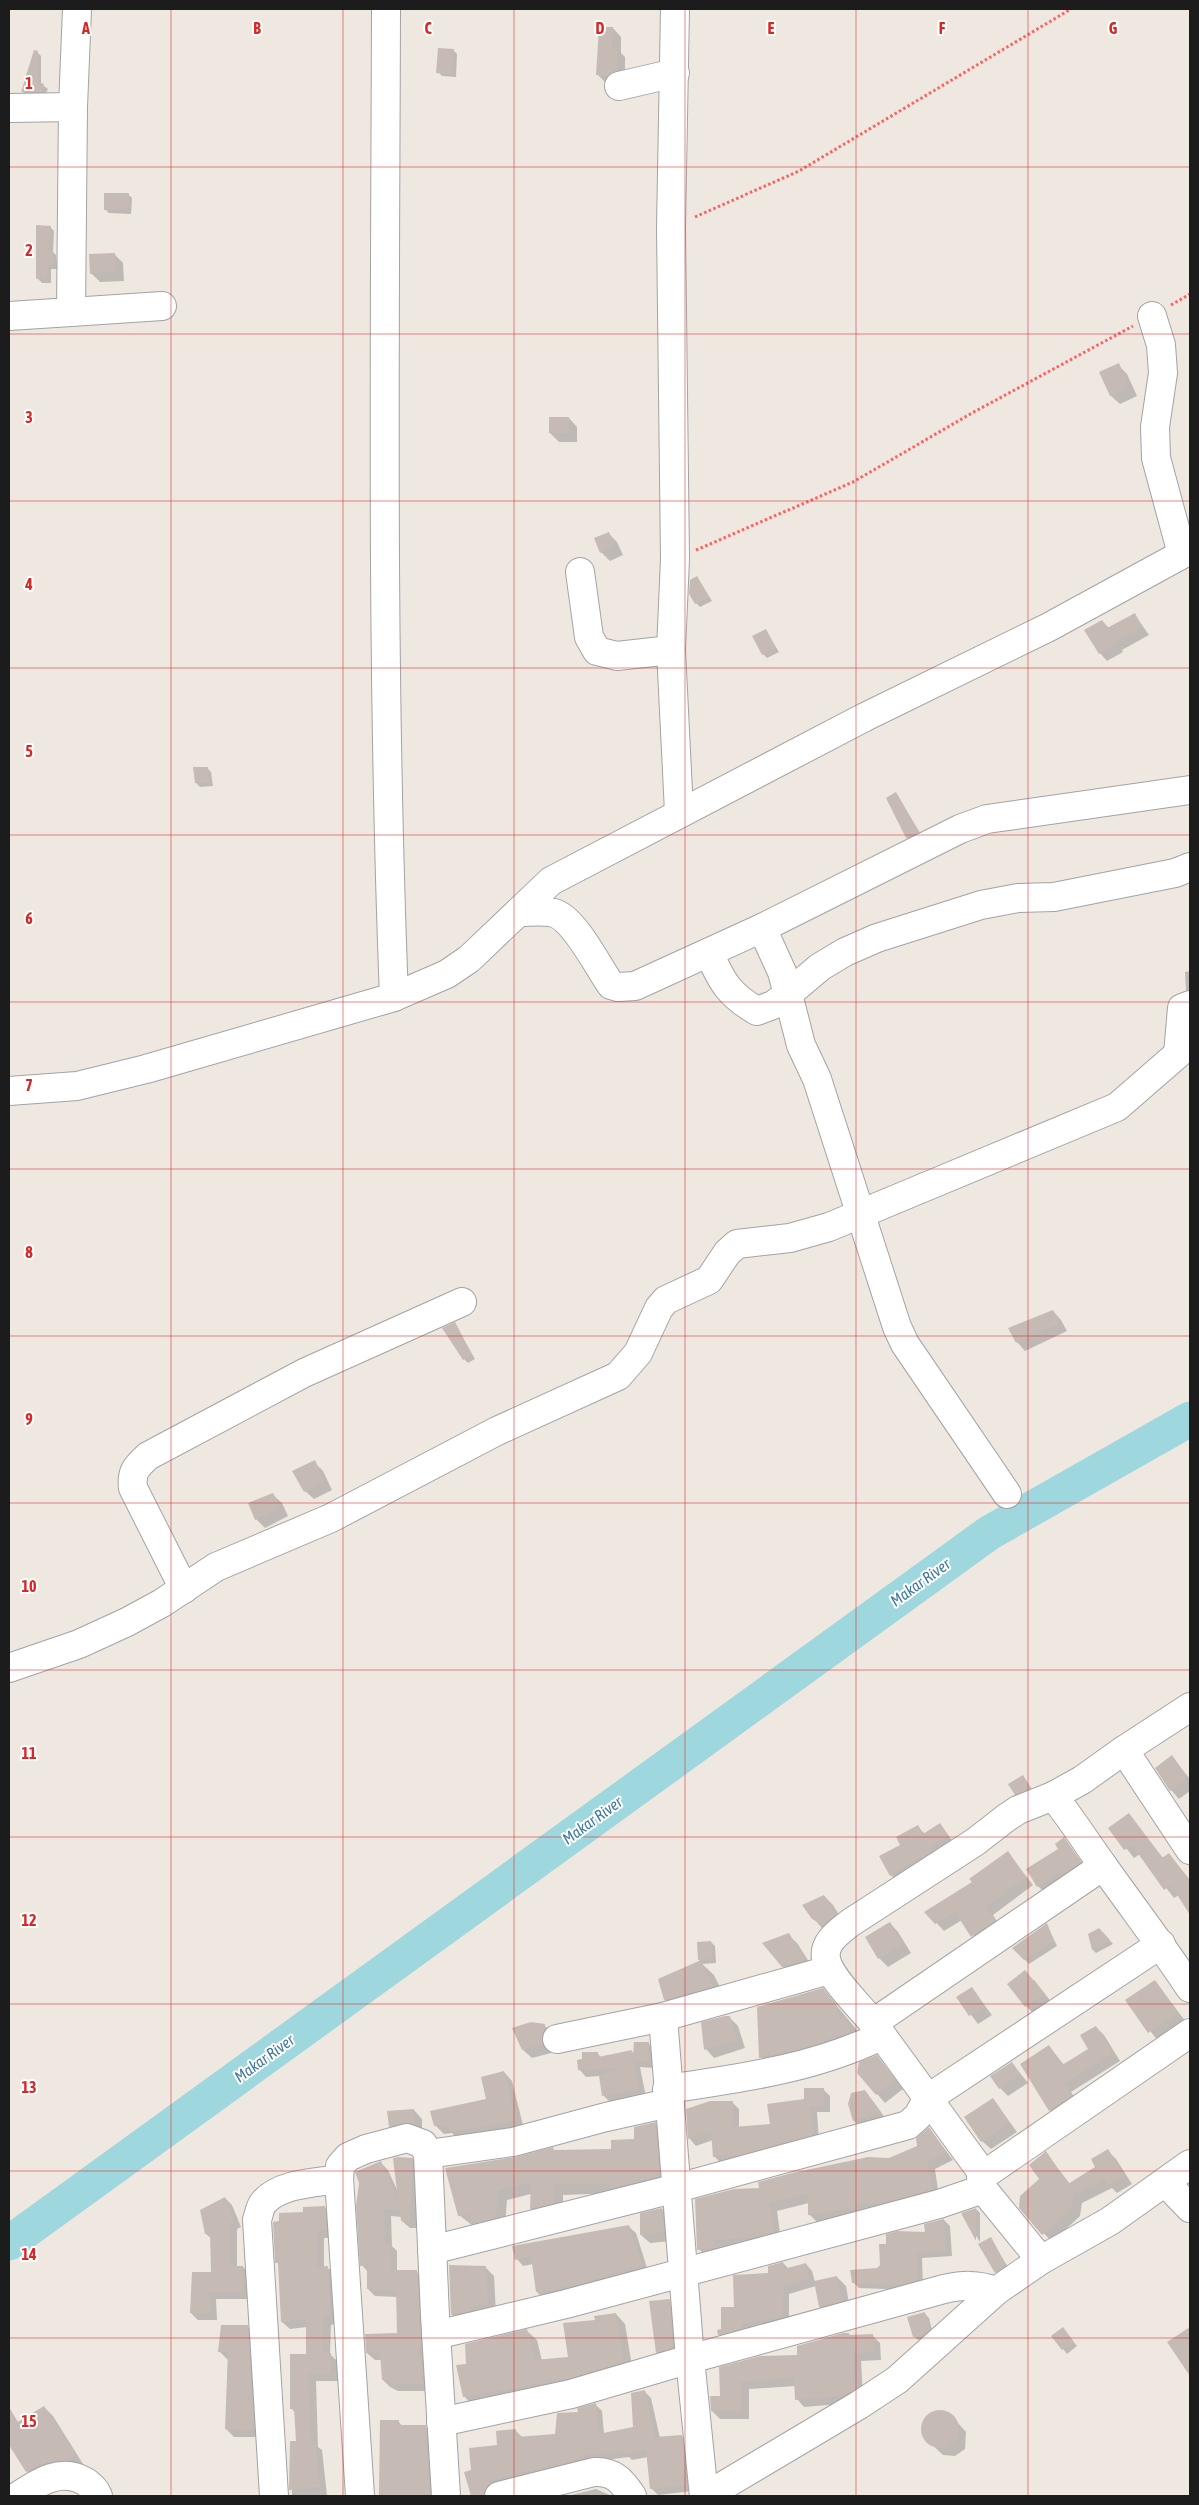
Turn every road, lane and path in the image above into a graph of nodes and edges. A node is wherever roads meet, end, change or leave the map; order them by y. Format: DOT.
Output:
graph roads {
  1 [pos="77,9"];
  2 [pos="386,9"];
  3 [pos="675,9"];
  4 [pos="1072,9"];
  5 [pos="675,72"];
  6 [pos="619,86"];
  7 [pos="73,107"];
  8 [pos="9,108"];
  9 [pos="671,228"];
  10 [pos="1190,294"];
  11 [pos="162,306"];
  12 [pos="70,312"];
  13 [pos="9,316"];
  14 [pos="1152,316"];
  15 [pos="1186,552"];
  16 [pos="675,559"];
  17 [pos="580,572"];
  18 [pos="672,650"];
  19 [pos="1190,790"];
  20 [pos="679,812"];
  21 [pos="1190,867"];
  22 [pos="551,881"];
  23 [pos="519,912"];
  24 [pos="554,913"];
  25 [pos="762,928"];
  26 [pos="709,953"];
  27 [pos="788,994"];
  28 [pos="394,997"];
  29 [pos="1190,1005"];
  30 [pos="757,1011"];
  31 [pos="802,1045"];
  32 [pos="9,1091"];
  33 [pos="860,1215"];
  34 [pos="462,1302"];
  35 [pos="1007,1494"];
  36 [pos="184,1589"];
  37 [pos="9,1668"];
  38 [pos="1190,1707"];
  39 [pos="1124,1750"];
  40 [pos="1053,1796"];
  41 [pos="1190,1850"];
  42 [pos="1103,1866"];
  43 [pos="1161,1944"];
  44 [pos="829,1970"];
  45 [pos="1190,1988"];
  46 [pos="663,2017"];
  47 [pos="877,2030"];
  48 [pos="1190,2033"];
  49 [pos="557,2039"];
  50 [pos="668,2096"];
  51 [pos="927,2099"];
  52 [pos="428,2154"];
  53 [pos="1190,2164"];
  54 [pos="339,2179"];
  55 [pos="983,2182"];
  56 [pos="1165,2182"];
  57 [pos="676,2188"];
  58 [pos="1190,2208"];
  59 [pos="432,2250"];
  60 [pos="1041,2260"];
  61 [pos="684,2272"];
  62 [pos="996,2291"];
  63 [pos="436,2335"];
  64 [pos="690,2359"];
  65 [pos="441,2422"];
  66 [pos="18,2496"];
  67 [pos="98,2496"];
  68 [pos="274,2496"];
  69 [pos="360,2496"];
  70 [pos="446,2496"];
  71 [pos="499,2496"];
  72 [pos="632,2496"];
  73 [pos="705,2496"];
  1 -- 7 [label="street"];
  2 -- 28 [label="street"];
  3 -- 5 [label="street"];
  4 -- 9 [label="path"];
  5 -- 6 [label="street"];
  5 -- 9 [label="street"];
  7 -- 8 [label="street"];
  7 -- 12 [label="street"];
  9 -- 16 [label="street"];
  10 -- 14 [label="path"];
  11 -- 12 [label="street"];
  12 -- 13 [label="street"];
  14 -- 15 [label="street"];
  14 -- 16 [label="path"];
  15 -- 20 [label="street"];
  16 -- 18 [label="street"];
  17 -- 18 [label="street"];
  18 -- 20 [label="street"];
  19 -- 25 [label="street"];
  20 -- 22 [label="street"];
  21 -- 27 [label="street"];
  22 -- 23 [label="street"];
  22 -- 24 [label="street"];
  23 -- 24 [label="street"];
  23 -- 28 [label="street"];
  24 -- 26 [label="street"];
  25 -- 26 [label="street"];
  25 -- 27 [label="street"];
  26 -- 30 [label="street"];
  27 -- 30 [label="street"];
  27 -- 31 [label="street"];
  28 -- 32 [label="street"];
  29 -- 33 [label="street"];
  30 -- 31 [label="street"];
  31 -- 33 [label="street"];
  33 -- 35 [label="street"];
  33 -- 36 [label="street"];
  34 -- 36 [label="street"];
  36 -- 37 [label="street"];
  38 -- 39 [label="street"];
  39 -- 40 [label="street"];
  39 -- 41 [label="street"];
  40 -- 42 [label="street"];
  40 -- 44 [label="street"];
  42 -- 43 [label="street"];
  42 -- 47 [label="street"];
  43 -- 45 [label="street"];
  43 -- 51 [label="street"];
  44 -- 46 [label="street"];
  44 -- 47 [label="street"];
  46 -- 49 [label="street"];
  46 -- 50 [label="street"];
  47 -- 50 [label="street"];
  47 -- 51 [label="street"];
  48 -- 55 [label="street"];
  50 -- 52 [label="street"];
  50 -- 57 [label="street"];
  51 -- 55 [label="street"];
  51 -- 57 [label="street"];
  52 -- 54 [label="street"];
  52 -- 59 [label="street"];
  53 -- 56 [label="street"];
  54 -- 68 [label="street"];
  54 -- 69 [label="street"];
  55 -- 60 [label="street"];
  55 -- 61 [label="street"];
  56 -- 58 [label="street"];
  56 -- 60 [label="street"];
  57 -- 59 [label="street"];
  57 -- 61 [label="street"];
  59 -- 63 [label="street"];
  60 -- 62 [label="street"];
  61 -- 63 [label="street"];
  61 -- 64 [label="street"];
  62 -- 64 [label="street"];
  62 -- 73 [label="street"];
  63 -- 65 [label="street"];
  64 -- 65 [label="street"];
  64 -- 73 [label="street"];
  65 -- 70 [label="street"];
  66 -- 67 [label="street"];
  71 -- 72 [label="street"];
}
